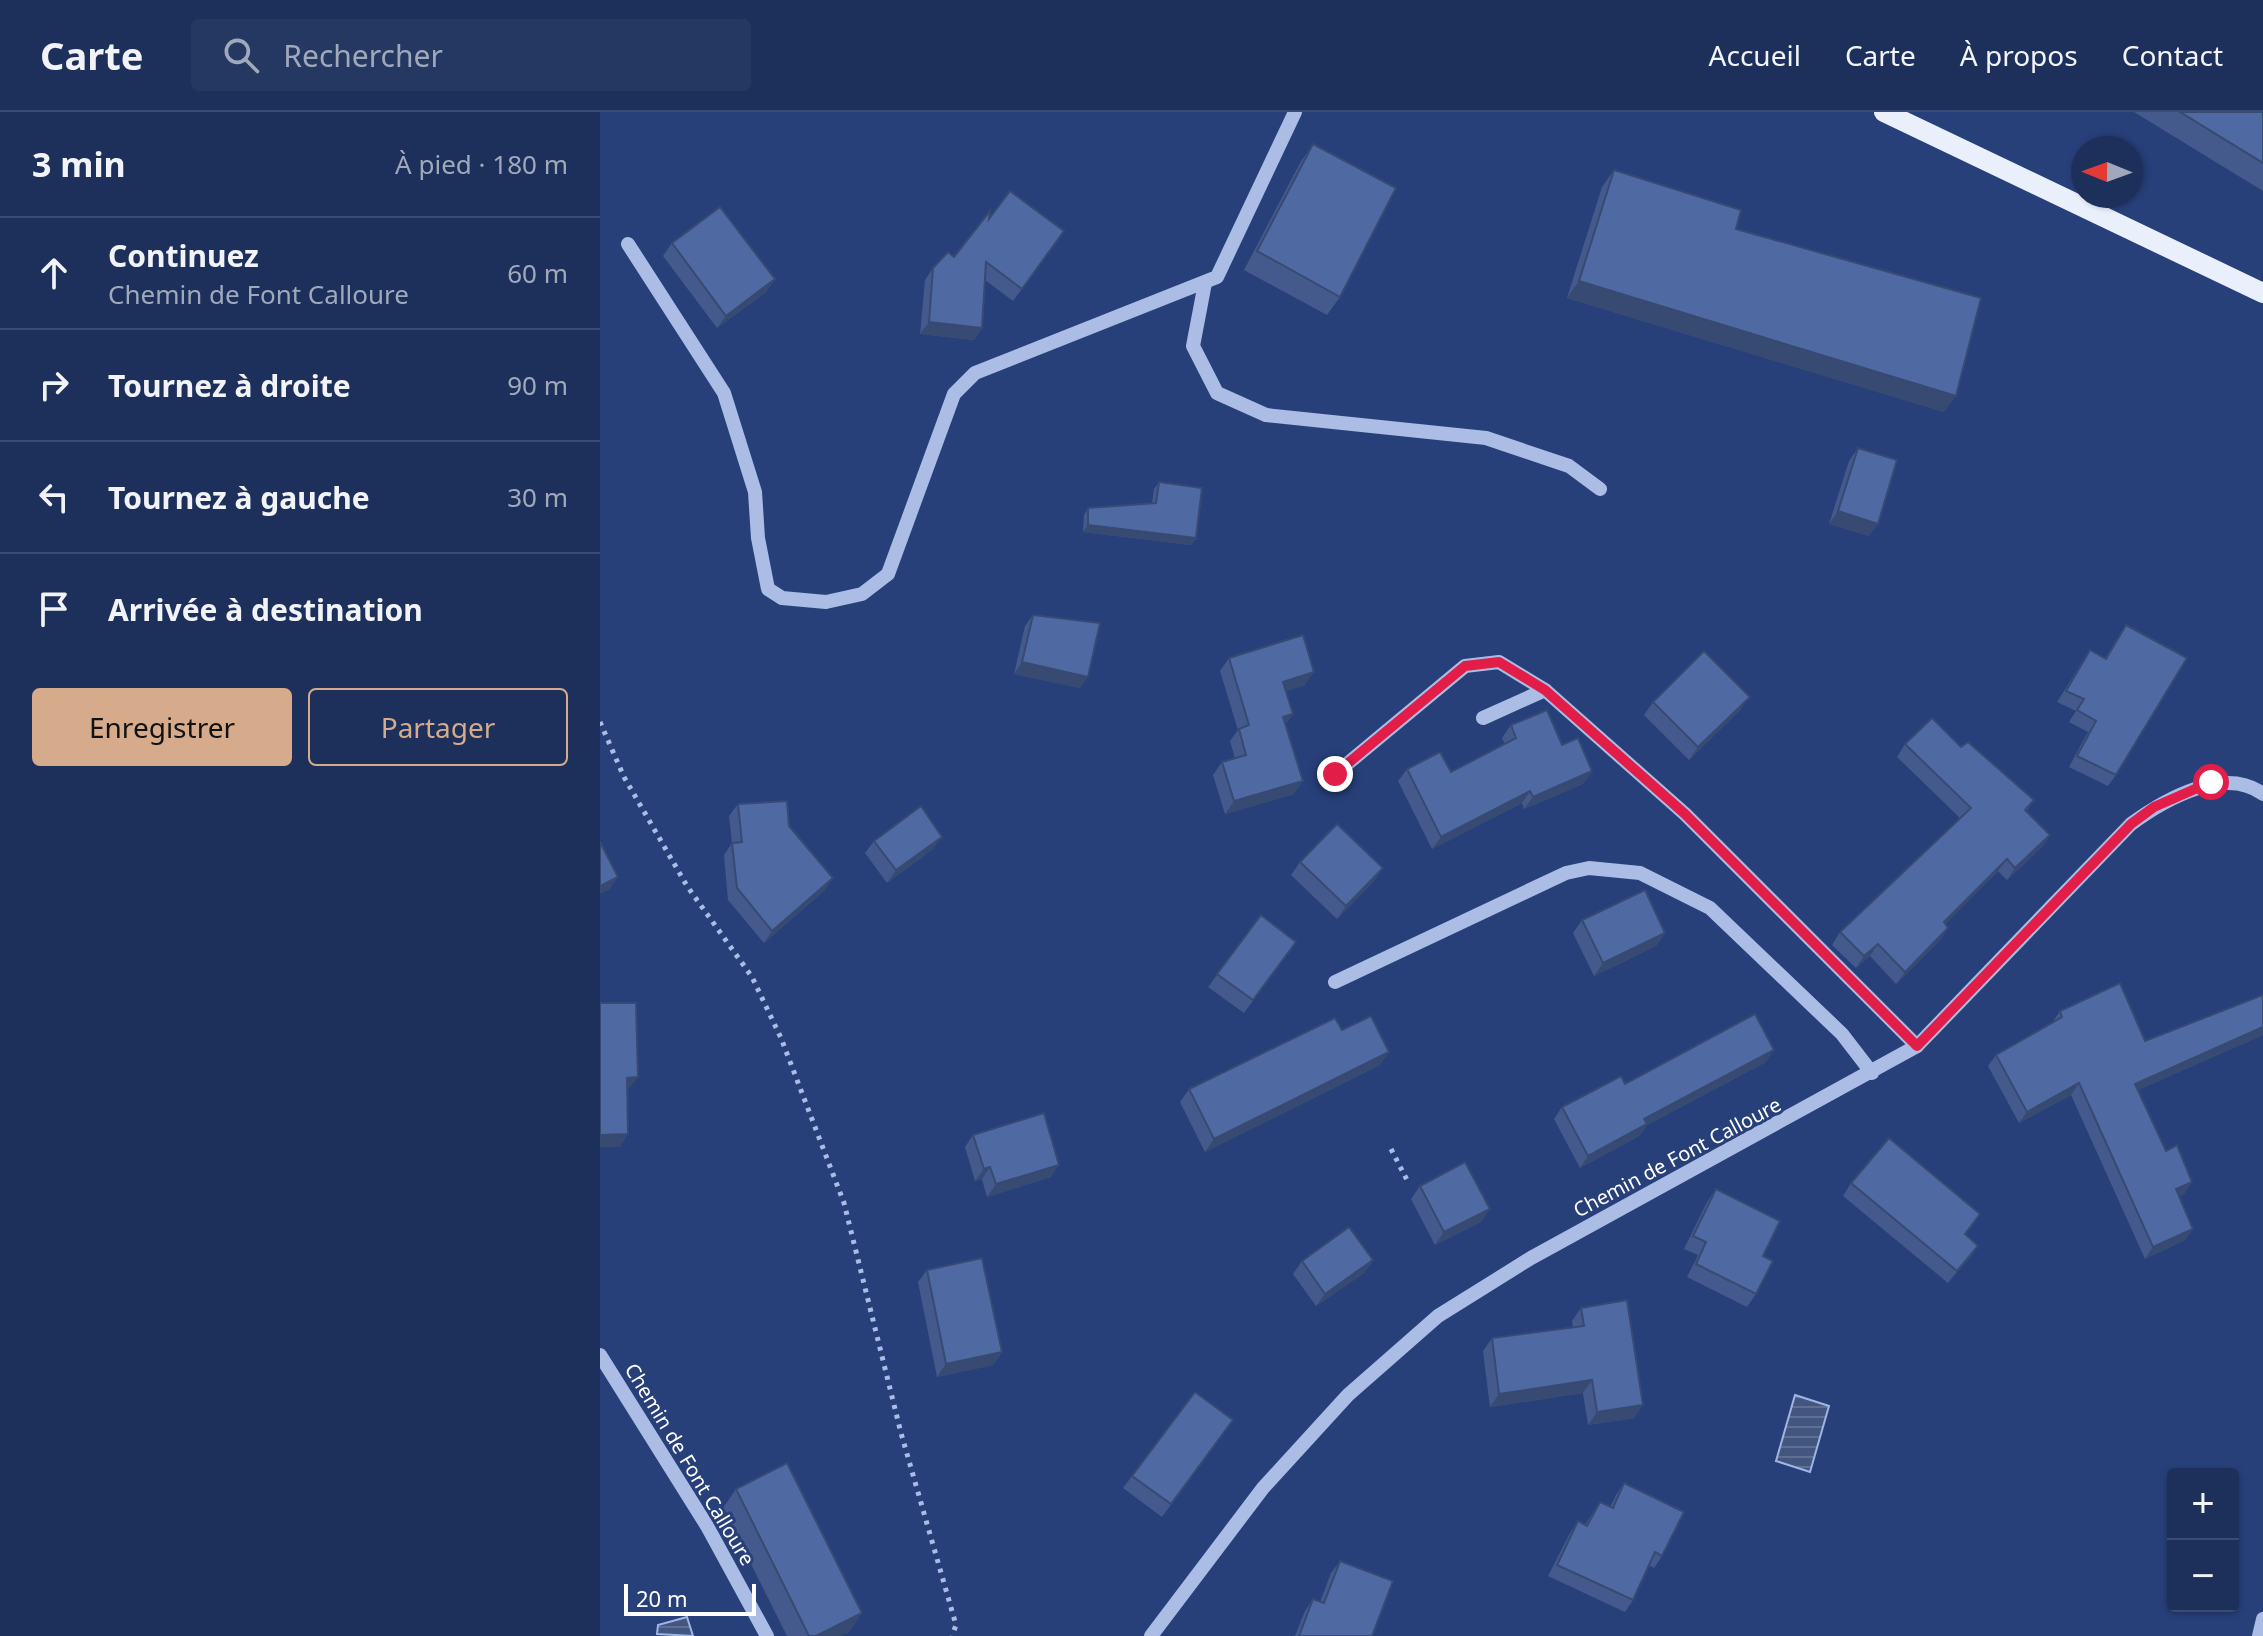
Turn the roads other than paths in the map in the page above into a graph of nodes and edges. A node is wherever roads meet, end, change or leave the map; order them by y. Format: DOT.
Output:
graph roads {
  1 [pos="1295,112"];
  2 [pos="1885,112"];
  3 [pos="628,244"];
  4 [pos="1205,283"];
  5 [pos="2263,293"];
  6 [pos="1600,489"];
  7 [pos="1545,690"];
  8 [pos="1483,718"];
  9 [pos="1335,774"];
  10 [pos="2263,794"];
  11 [pos="1335,982"];
  12 [pos="1917,1046"];
  13 [pos="1872,1073"];
  14 [pos="600,1355"];
  15 [pos="2263,1619"];
  16 [pos="767,1636"];
  17 [pos="1151,1636"];
  18 [pos="2259,1636"];
  1 -- 4 [label="street"];
  2 -- 5 [label="main road"];
  3 -- 4 [label="street"];
  4 -- 6 [label="street"];
  7 -- 8 [label="street"];
  7 -- 9 [label="street"];
  7 -- 12 [label="street"];
  10 -- 12 [label="street, Chemin de Font Calloure"];
  11 -- 13 [label="street"];
  12 -- 13 [label="street, Chemin de Font Calloure"];
  13 -- 17 [label="street, Chemin de Font Calloure"];
  14 -- 16 [label="street, Chemin de Font Calloure"];
  15 -- 18 [label="street"];
}
